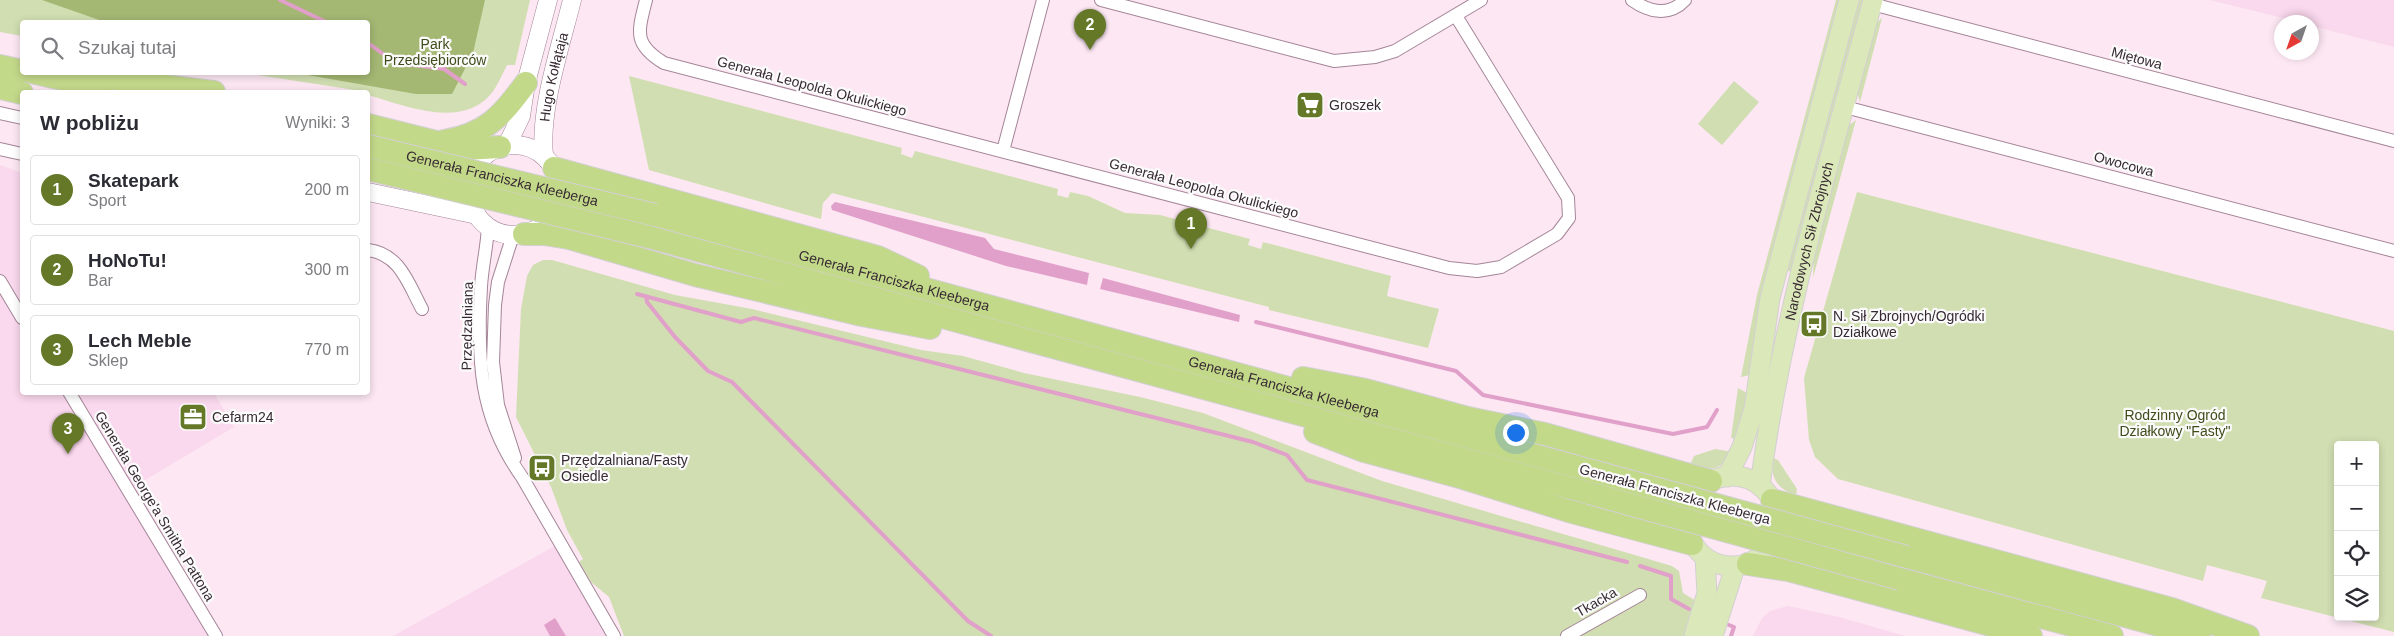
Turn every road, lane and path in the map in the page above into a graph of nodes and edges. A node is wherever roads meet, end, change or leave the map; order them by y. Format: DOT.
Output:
graph roads {
  1 [pos="548,0"];
  2 [pos="572,0"];
  3 [pos="646,0"];
  4 [pos="1043,0"];
  5 [pos="1101,0"];
  6 [pos="1481,0"];
  7 [pos="1632,0"];
  8 [pos="1685,0"];
  9 [pos="1849,0"];
  10 [pos="1873,2"];
  11 [pos="1456,16"];
  12 [pos="42,75"];
  13 [pos="98,75"];
  14 [pos="526,83"];
  15 [pos="0,88"];
  16 [pos="113,90"];
  17 [pos="197,90"];
  18 [pos="20,93"];
  19 [pos="1845,107"];
  20 [pos="0,113"];
  21 [pos="20,118"];
  22 [pos="370,125"];
  23 [pos="2394,140"];
  24 [pos="438,142"];
  25 [pos="370,146"];
  26 [pos="504,146"];
  27 [pos="0,149"];
  28 [pos="1003,151"];
  29 [pos="20,154"];
  30 [pos="549,162"];
  31 [pos="370,169"];
  32 [pos="370,193"];
  33 [pos="482,221"];
  34 [pos="518,235"];
  35 [pos="370,250"];
  36 [pos="2394,251"];
  37 [pos="1775,277"];
  38 [pos="0,281"];
  39 [pos="1799,281"];
  40 [pos="971,301"];
  41 [pos="422,309"];
  42 [pos="20,315"];
  43 [pos="1051,347"];
  44 [pos="1206,366"];
  45 [pos="71,395"];
  46 [pos="1229,396"];
  47 [pos="522,477"];
  48 [pos="1719,479"];
  49 [pos="1766,493"];
  50 [pos="1699,551"];
  51 [pos="1742,565"];
  52 [pos="1640,595"];
  53 [pos="216,636"];
  54 [pos="614,636"];
  55 [pos="1567,636"];
  56 [pos="1694,636"];
  57 [pos="1713,636"];
  58 [pos="2032,636"];
  59 [pos="2112,636"];
  60 [pos="2200,636"];
  61 [pos="2248,636"];
  1 -- 14 [label="street, Hugo Kołłątaja"];
  2 -- 30 [label="street, Hugo Kołłątaja"];
  3 -- 28 [label="street, Generała Leopolda Okulickiego"];
  4 -- 28 [label="street"];
  5 -- 11 [label="street"];
  6 -- 11 [label="street"];
  7 -- 8 [label="street"];
  9 -- 37 [label="main road, Narodowych Sił Zbrojnych"];
  10 -- 19 [label="main road, Narodowych Sił Zbrojnych"];
  10 -- 23 [label="street, Miętowa"];
  11 -- 28 [label="street, Generała Leopolda Okulickiego"];
  12 -- 16 [label="highway"];
  13 -- 17 [label="highway"];
  14 -- 24 [label="highway"];
  14 -- 26 [label="street, Hugo Kołłątaja"];
  15 -- 18 [label="highway"];
  19 -- 36 [label="street, Owocowa"];
  19 -- 39 [label="main road, Narodowych Sił Zbrojnych"];
  20 -- 21 [label="street"];
  22 -- 24 [label="highway"];
  24 -- 26 [label="highway"];
  25 -- 40 [label="highway, Generała Franciszka Kleeberga, bridge"];
  26 -- 30 [label="street"];
  26 -- 33 [label="street"];
  27 -- 29 [label="street"];
  30 -- 34 [label="street"];
  30 -- 40 [label="highway"];
  31 -- 43 [label="highway, Generała Franciszka Kleeberga, bridge"];
  32 -- 33 [label="street"];
  33 -- 34 [label="street"];
  33 -- 47 [label="street, Przędzalniana"];
  34 -- 43 [label="highway"];
  34 -- 47 [label="street, Przędzalniana"];
  35 -- 41 [label="street"];
  37 -- 39 [label="main road"];
  37 -- 48 [label="main road, Narodowych Sił Zbrojnych"];
  38 -- 42 [label="street"];
  39 -- 49 [label="main road, Narodowych Sił Zbrojnych"];
  40 -- 44 [label="highway, Generała Franciszka Kleeberga"];
  43 -- 46 [label="highway, Generała Franciszka Kleeberga"];
  44 -- 48 [label="highway"];
  44 -- 60 [label="highway, Generała Franciszka Kleeberga, bridge"];
  45 -- 53 [label="street, Generała George'a Smitha Pattona"];
  46 -- 50 [label="highway"];
  46 -- 59 [label="highway, Generała Franciszka Kleeberga, bridge"];
  47 -- 54 [label="street, Przędzalniana"];
  48 -- 49 [label="main road"];
  48 -- 50 [label="main road"];
  49 -- 51 [label="main road"];
  49 -- 61 [label="highway"];
  50 -- 51 [label="main road"];
  50 -- 56 [label="main road"];
  51 -- 57 [label="main road"];
  51 -- 58 [label="highway"];
  52 -- 55 [label="street, Tkacka"];
}
